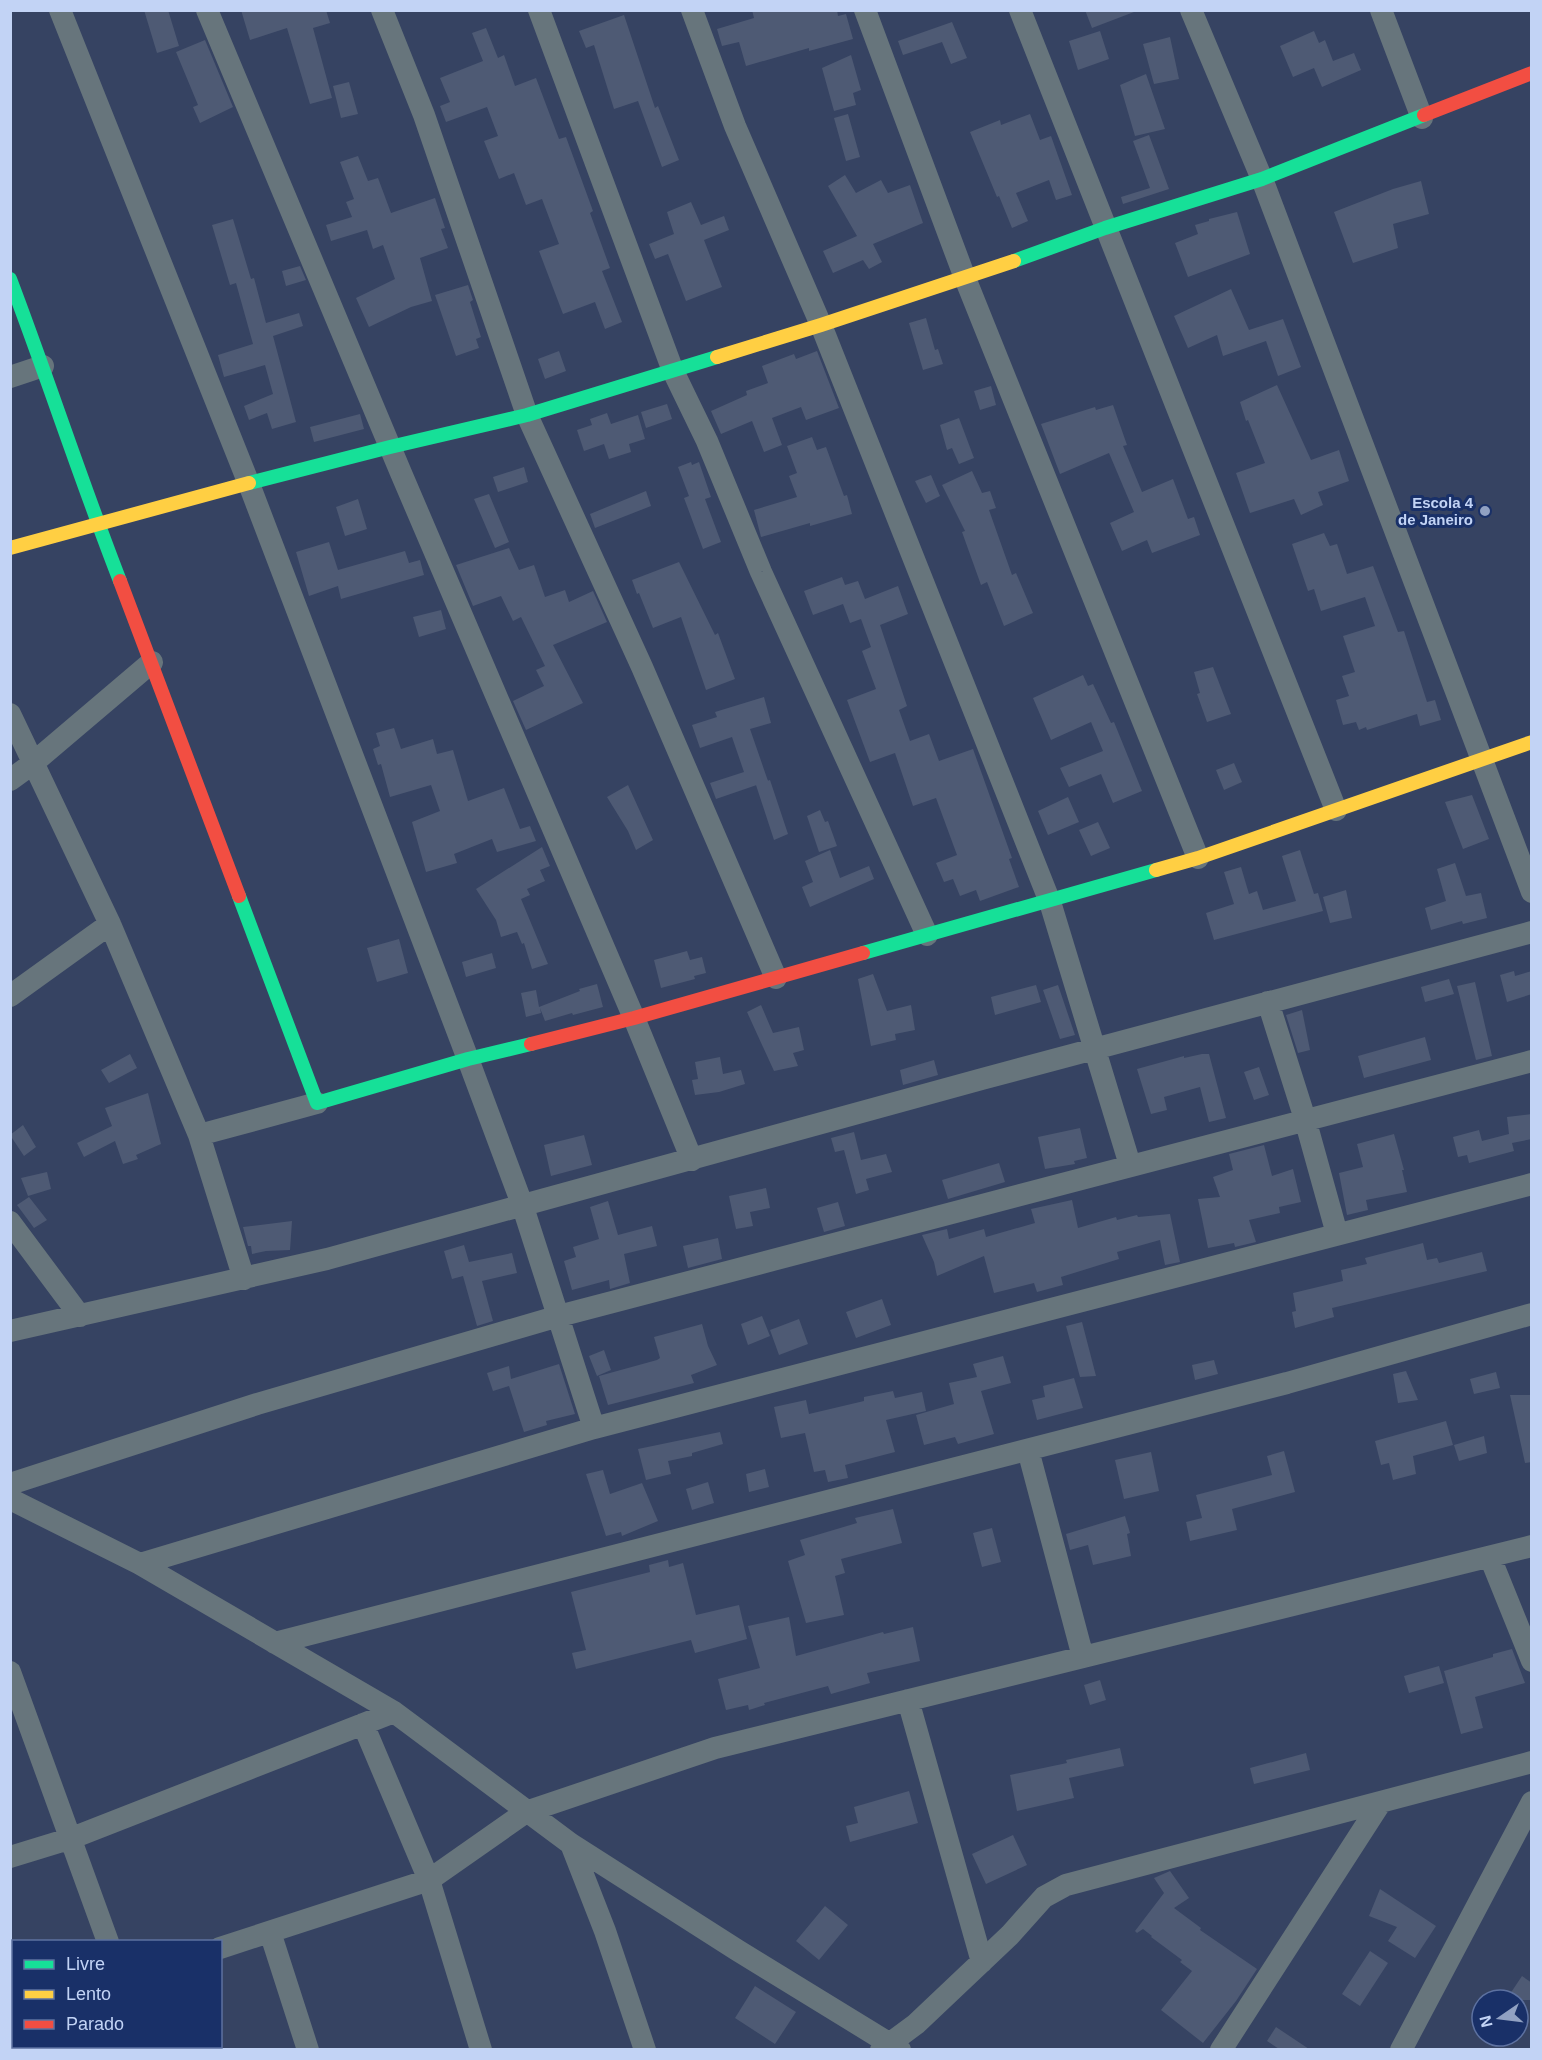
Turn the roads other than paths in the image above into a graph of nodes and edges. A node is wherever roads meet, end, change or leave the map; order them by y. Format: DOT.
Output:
graph roads {
  1 [pos="60,10"];
  2 [pos="207,10"];
  3 [pos="382,10"];
  4 [pos="539,10"];
  5 [pos="692,10"];
  6 [pos="865,10"];
  7 [pos="1020,10"];
  8 [pos="1191,10"];
  9 [pos="1381,10"];
  10 [pos="1532,73"];
  11 [pos="1422,118"];
  12 [pos="1262,179"];
  13 [pos="1105,228"];
  14 [pos="10,279"];
  15 [pos="965,279"];
  16 [pos="821,325"];
  17 [pos="43,366"];
  18 [pos="673,371"];
  19 [pos="10,377"];
  20 [pos="527,415"];
  21 [pos="390,447"];
  22 [pos="249,484"];
  23 [pos="97,523"];
  24 [pos="10,548"];
  25 [pos="152,662"];
  26 [pos="10,714"];
  27 [pos="1532,742"];
  28 [pos="1482,759"];
  29 [pos="32,764"];
  30 [pos="10,780"];
  31 [pos="1336,810"];
  32 [pos="1198,858"];
  33 [pos="1532,892"];
  34 [pos="1050,902"];
  35 [pos="110,924"];
  36 [pos="1532,932"];
  37 [pos="927,935"];
  38 [pos="776,978"];
  39 [pos="10,996"];
  40 [pos="1268,1002"];
  41 [pos="634,1018"];
  42 [pos="1095,1049"];
  43 [pos="468,1059"];
  44 [pos="1532,1061"];
  45 [pos="317,1103"];
  46 [pos="1305,1119"];
  47 [pos="199,1135"];
  48 [pos="693,1160"];
  49 [pos="1130,1165"];
  50 [pos="1532,1184"];
  51 [pos="522,1204"];
  52 [pos="10,1222"];
  53 [pos="1337,1234"];
  54 [pos="244,1280"];
  55 [pos="1532,1314"];
  56 [pos="80,1316"];
  57 [pos="559,1316"];
  58 [pos="10,1331"];
  59 [pos="594,1428"];
  60 [pos="1028,1450"];
  61 [pos="10,1484"];
  62 [pos="10,1499"];
  63 [pos="1532,1546"];
  64 [pos="1490,1557"];
  65 [pos="140,1564"];
  66 [pos="275,1643"];
  67 [pos="1083,1657"];
  68 [pos="1532,1660"];
  69 [pos="10,1672"];
  70 [pos="15,1698"];
  71 [pos="908,1700"];
  72 [pos="394,1712"];
  73 [pos="363,1724"];
  74 [pos="1532,1762"];
  75 [pos="1381,1802"];
  76 [pos="1532,1802"];
  77 [pos="526,1812"];
  78 [pos="72,1838"];
  79 [pos="571,1844"];
  80 [pos="10,1857"];
  81 [pos="429,1881"];
  82 [pos="270,1932"];
  83 [pos="108,1940"];
  84 [pos="222,1947"];
  85 [pos="982,1962"];
  86 [pos="890,2048"];
  87 [pos="308,2049"];
  88 [pos="482,2049"];
  89 [pos="645,2049"];
  90 [pos="1221,2049"];
  91 [pos="1401,2049"];
  1 -- 22 [label="street"];
  2 -- 21 [label="street"];
  3 -- 20 [label="street"];
  4 -- 18 [label="street"];
  5 -- 16 [label="street"];
  6 -- 15 [label="street"];
  7 -- 13 [label="street"];
  8 -- 12 [label="street"];
  9 -- 11 [label="street"];
  10 -- 11 [label="street"];
  11 -- 12 [label="street"];
  12 -- 13 [label="street"];
  12 -- 28 [label="street"];
  13 -- 15 [label="street"];
  13 -- 31 [label="street"];
  14 -- 17 [label="street"];
  15 -- 16 [label="street"];
  15 -- 32 [label="street"];
  16 -- 18 [label="street"];
  16 -- 34 [label="street"];
  17 -- 19 [label="street"];
  17 -- 23 [label="street"];
  18 -- 20 [label="street"];
  18 -- 37 [label="street"];
  20 -- 21 [label="street"];
  20 -- 38 [label="street"];
  21 -- 22 [label="street"];
  21 -- 41 [label="street"];
  22 -- 23 [label="street"];
  22 -- 43 [label="street"];
  23 -- 24 [label="street"];
  23 -- 25 [label="street"];
  25 -- 29 [label="street"];
  25 -- 45 [label="street"];
  26 -- 29 [label="street"];
  27 -- 28 [label="street"];
  28 -- 31 [label="street"];
  28 -- 33 [label="street"];
  29 -- 30 [label="street"];
  29 -- 35 [label="street"];
  31 -- 32 [label="street"];
  32 -- 34 [label="street"];
  34 -- 37 [label="street"];
  34 -- 42 [label="street"];
  35 -- 39 [label="street"];
  35 -- 47 [label="street"];
  36 -- 40 [label="street"];
  37 -- 38 [label="street"];
  38 -- 41 [label="street"];
  40 -- 42 [label="street"];
  40 -- 46 [label="street"];
  41 -- 43 [label="street"];
  41 -- 48 [label="street"];
  42 -- 48 [label="street"];
  42 -- 49 [label="street"];
  43 -- 45 [label="street"];
  43 -- 51 [label="street"];
  44 -- 46 [label="street"];
  45 -- 47 [label="street"];
  46 -- 49 [label="street"];
  46 -- 53 [label="street"];
  47 -- 54 [label="street"];
  48 -- 51 [label="street"];
  49 -- 57 [label="street"];
  50 -- 53 [label="street"];
  51 -- 54 [label="street"];
  51 -- 57 [label="street"];
  52 -- 56 [label="street"];
  53 -- 59 [label="street"];
  54 -- 56 [label="street"];
  55 -- 60 [label="street"];
  56 -- 58 [label="street"];
  57 -- 59 [label="street"];
  57 -- 61 [label="street"];
  59 -- 65 [label="street"];
  60 -- 66 [label="street"];
  60 -- 67 [label="street"];
  62 -- 65 [label="street"];
  63 -- 64 [label="street"];
  64 -- 67 [label="street"];
  64 -- 68 [label="street"];
  65 -- 66 [label="street"];
  66 -- 72 [label="street"];
  67 -- 71 [label="street"];
  69 -- 70 [label="street"];
  70 -- 78 [label="street"];
  71 -- 77 [label="street"];
  71 -- 85 [label="street"];
  72 -- 73 [label="street"];
  72 -- 77 [label="street"];
  73 -- 78 [label="street"];
  73 -- 81 [label="street"];
  74 -- 75 [label="street"];
  75 -- 85 [label="street"];
  75 -- 90 [label="street"];
  76 -- 91 [label="street"];
  77 -- 79 [label="street"];
  77 -- 81 [label="street"];
  78 -- 80 [label="street"];
  78 -- 83 [label="street"];
  79 -- 86 [label="street"];
  79 -- 89 [label="street"];
  81 -- 82 [label="street"];
  81 -- 88 [label="street"];
  82 -- 84 [label="street"];
  82 -- 87 [label="street"];
  85 -- 86 [label="street"];
}
